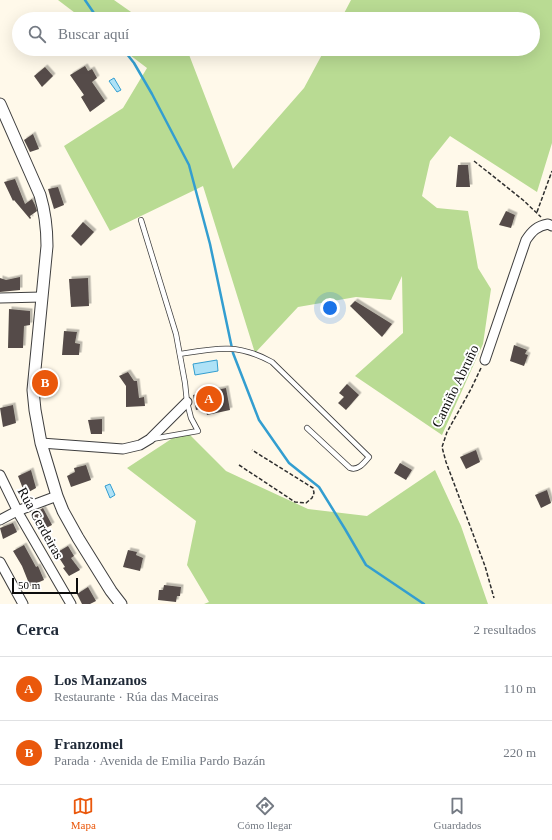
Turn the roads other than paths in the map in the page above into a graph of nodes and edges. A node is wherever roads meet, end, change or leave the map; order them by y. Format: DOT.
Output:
graph roads {
  1 [pos="0,104"];
  2 [pos="141,220"];
  3 [pos="550,225"];
  4 [pos="42,297"];
  5 [pos="0,298"];
  6 [pos="180,354"];
  7 [pos="485,360"];
  8 [pos="187,402"];
  9 [pos="307,428"];
  10 [pos="150,439"];
  11 [pos="41,443"];
  12 [pos="0,475"];
  13 [pos="57,496"];
  14 [pos="17,511"];
  15 [pos="0,520"];
  16 [pos="0,562"];
  17 [pos="23,604"];
  18 [pos="71,604"];
  19 [pos="121,604"];
  1 -- 4 [label="street"];
  2 -- 6 [label="lane"];
  3 -- 7 [label="street, Camiño Abruño"];
  4 -- 5 [label="street"];
  4 -- 11 [label="street"];
  6 -- 8 [label="lane"];
  6 -- 9 [label="lane"];
  8 -- 10 [label="street"];
  8 -- 10 [label="lane"];
  10 -- 11 [label="street"];
  11 -- 13 [label="street"];
  12 -- 14 [label="street, Rúa Cerdeiras"];
  13 -- 14 [label="street"];
  13 -- 19 [label="street"];
  14 -- 15 [label="street"];
  14 -- 18 [label="street, Rúa Cerdeiras"];
  16 -- 17 [label="street"];
}
